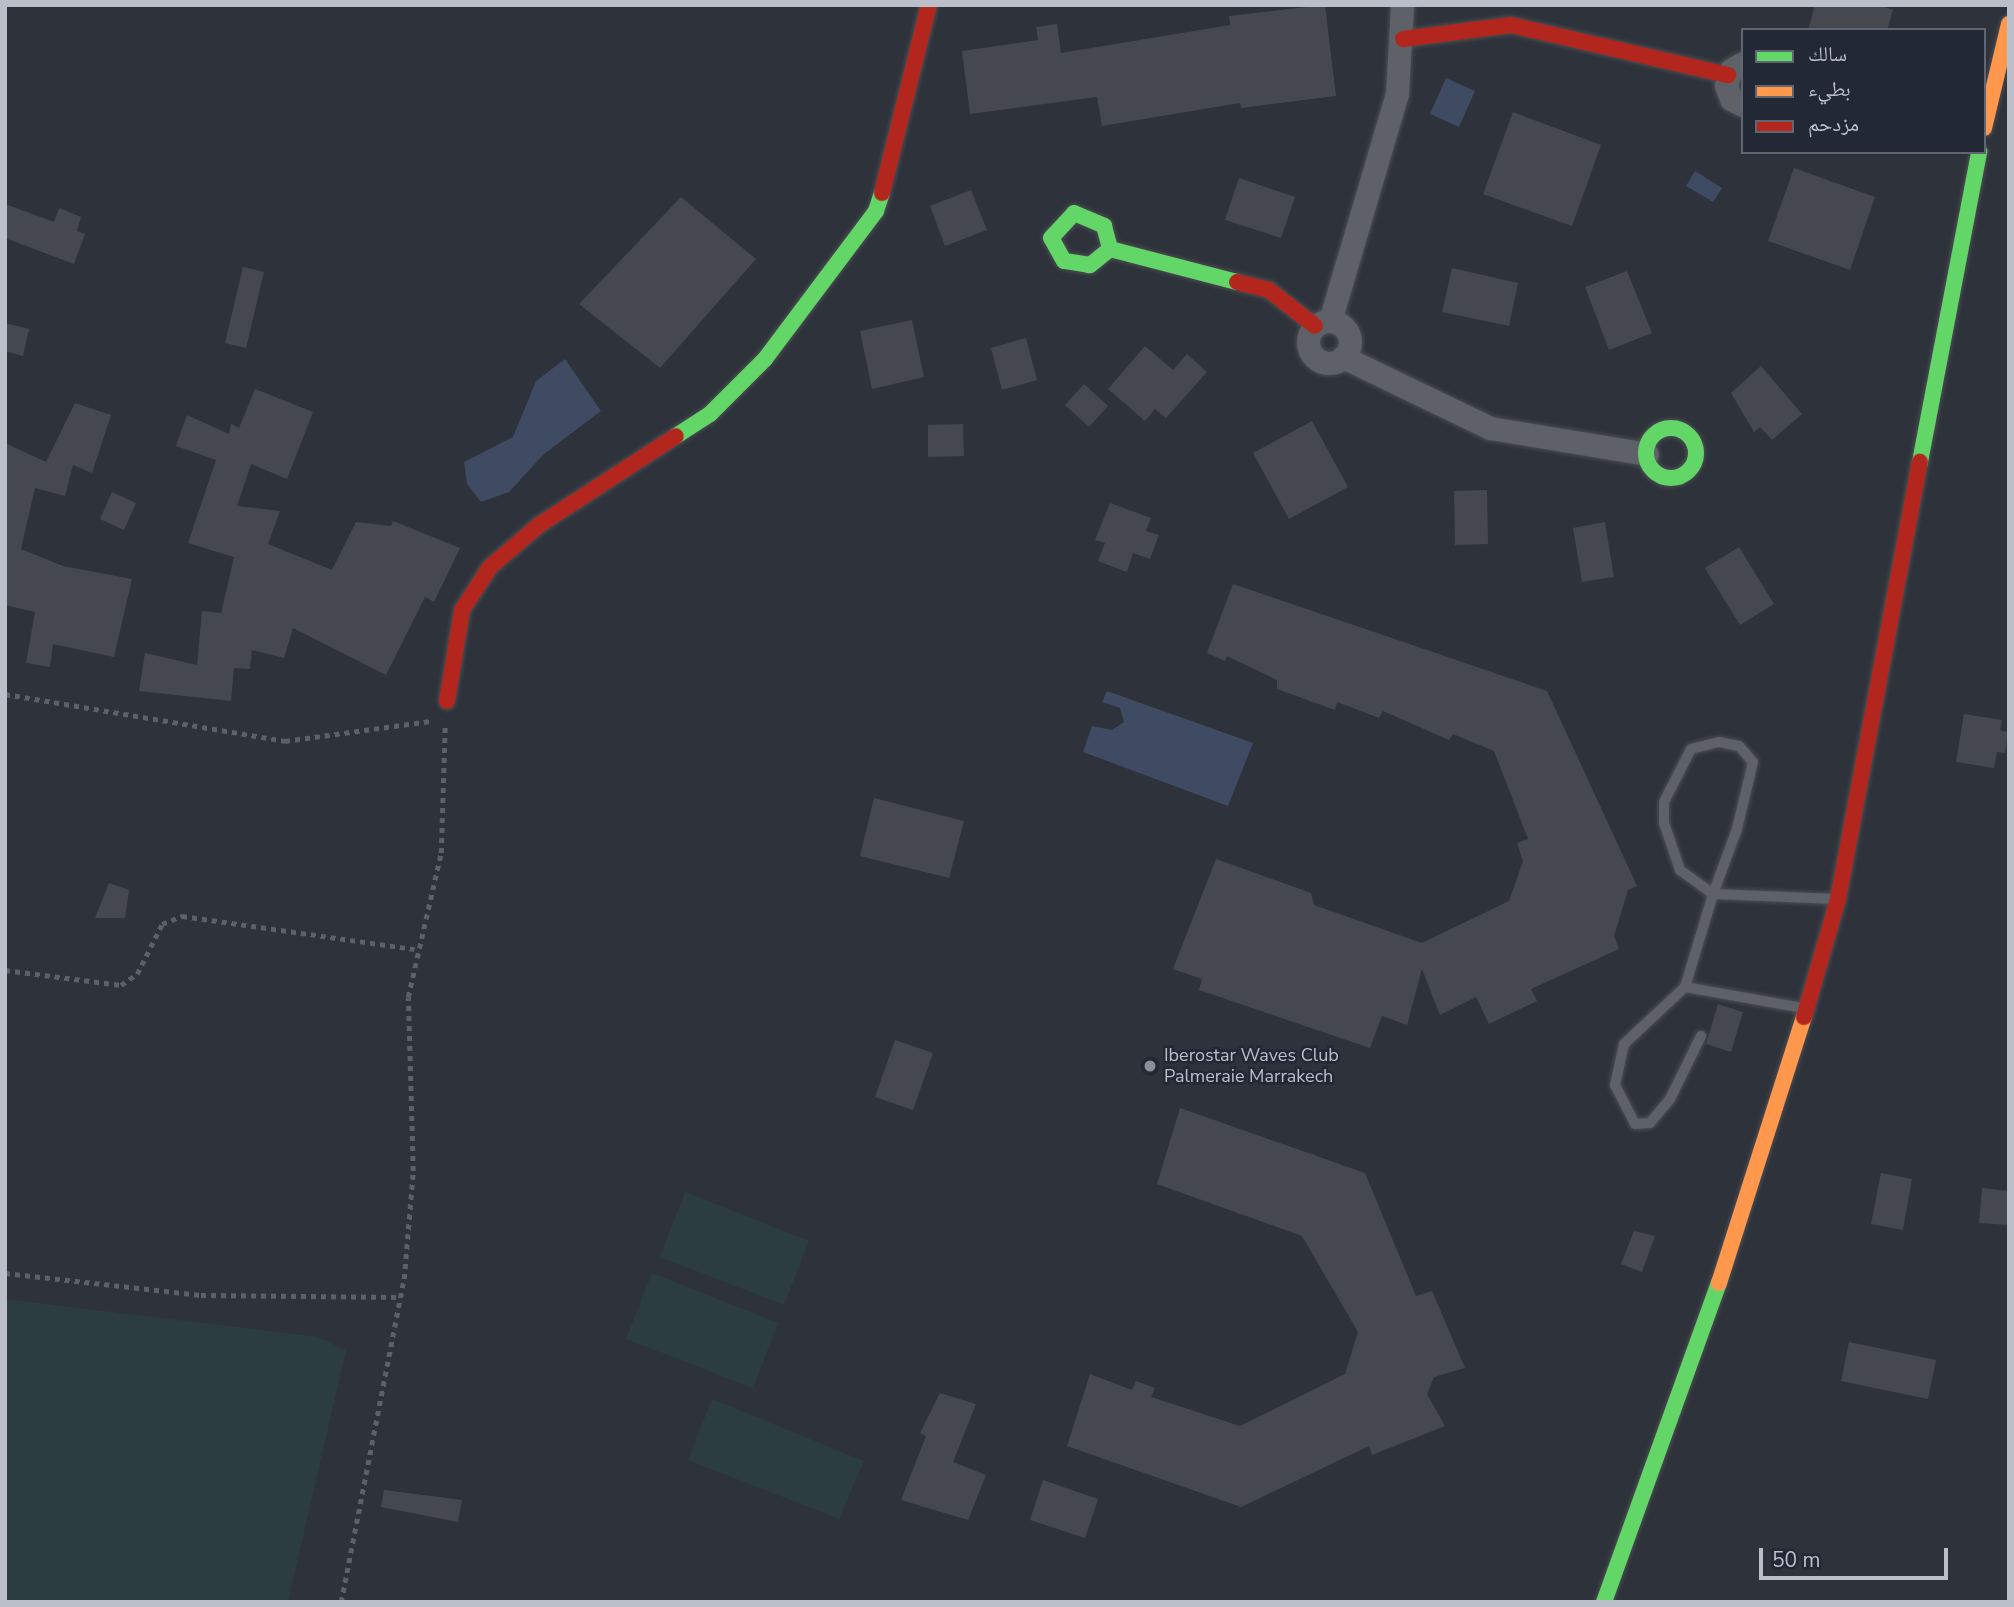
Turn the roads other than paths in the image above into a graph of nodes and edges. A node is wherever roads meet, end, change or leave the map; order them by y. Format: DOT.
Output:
graph roads {
  1 [pos="929,5"];
  2 [pos="1402,5"];
  3 [pos="2009,23"];
  4 [pos="1403,39"];
  5 [pos="1735,69"];
  6 [pos="1741,104"];
  7 [pos="1986,120"];
  8 [pos="1979,154"];
  9 [pos="1110,248"];
  10 [pos="1322,323"];
  11 [pos="1343,357"];
  12 [pos="1647,454"];
  13 [pos="447,701"];
  14 [pos="1713,894"];
  15 [pos="1838,899"];
  16 [pos="1685,987"];
  17 [pos="1810,1009"];
  18 [pos="1701,1036"];
  19 [pos="1604,1602"];
  1 -- 13 [label="street"];
  2 -- 4 [label="street"];
  3 -- 7 [label="street"];
  4 -- 5 [label="street"];
  4 -- 10 [label="street"];
  5 -- 6 [label="street"];
  8 -- 15 [label="street"];
  9 -- 10 [label="street"];
  10 -- 11 [label="street"];
  10 -- 11 [label="street"];
  11 -- 12 [label="street"];
  14 -- 14 [label="lane"];
  14 -- 15 [label="lane"];
  14 -- 16 [label="lane"];
  15 -- 17 [label="street"];
  16 -- 17 [label="lane"];
  16 -- 18 [label="lane"];
  17 -- 19 [label="street"];
}
